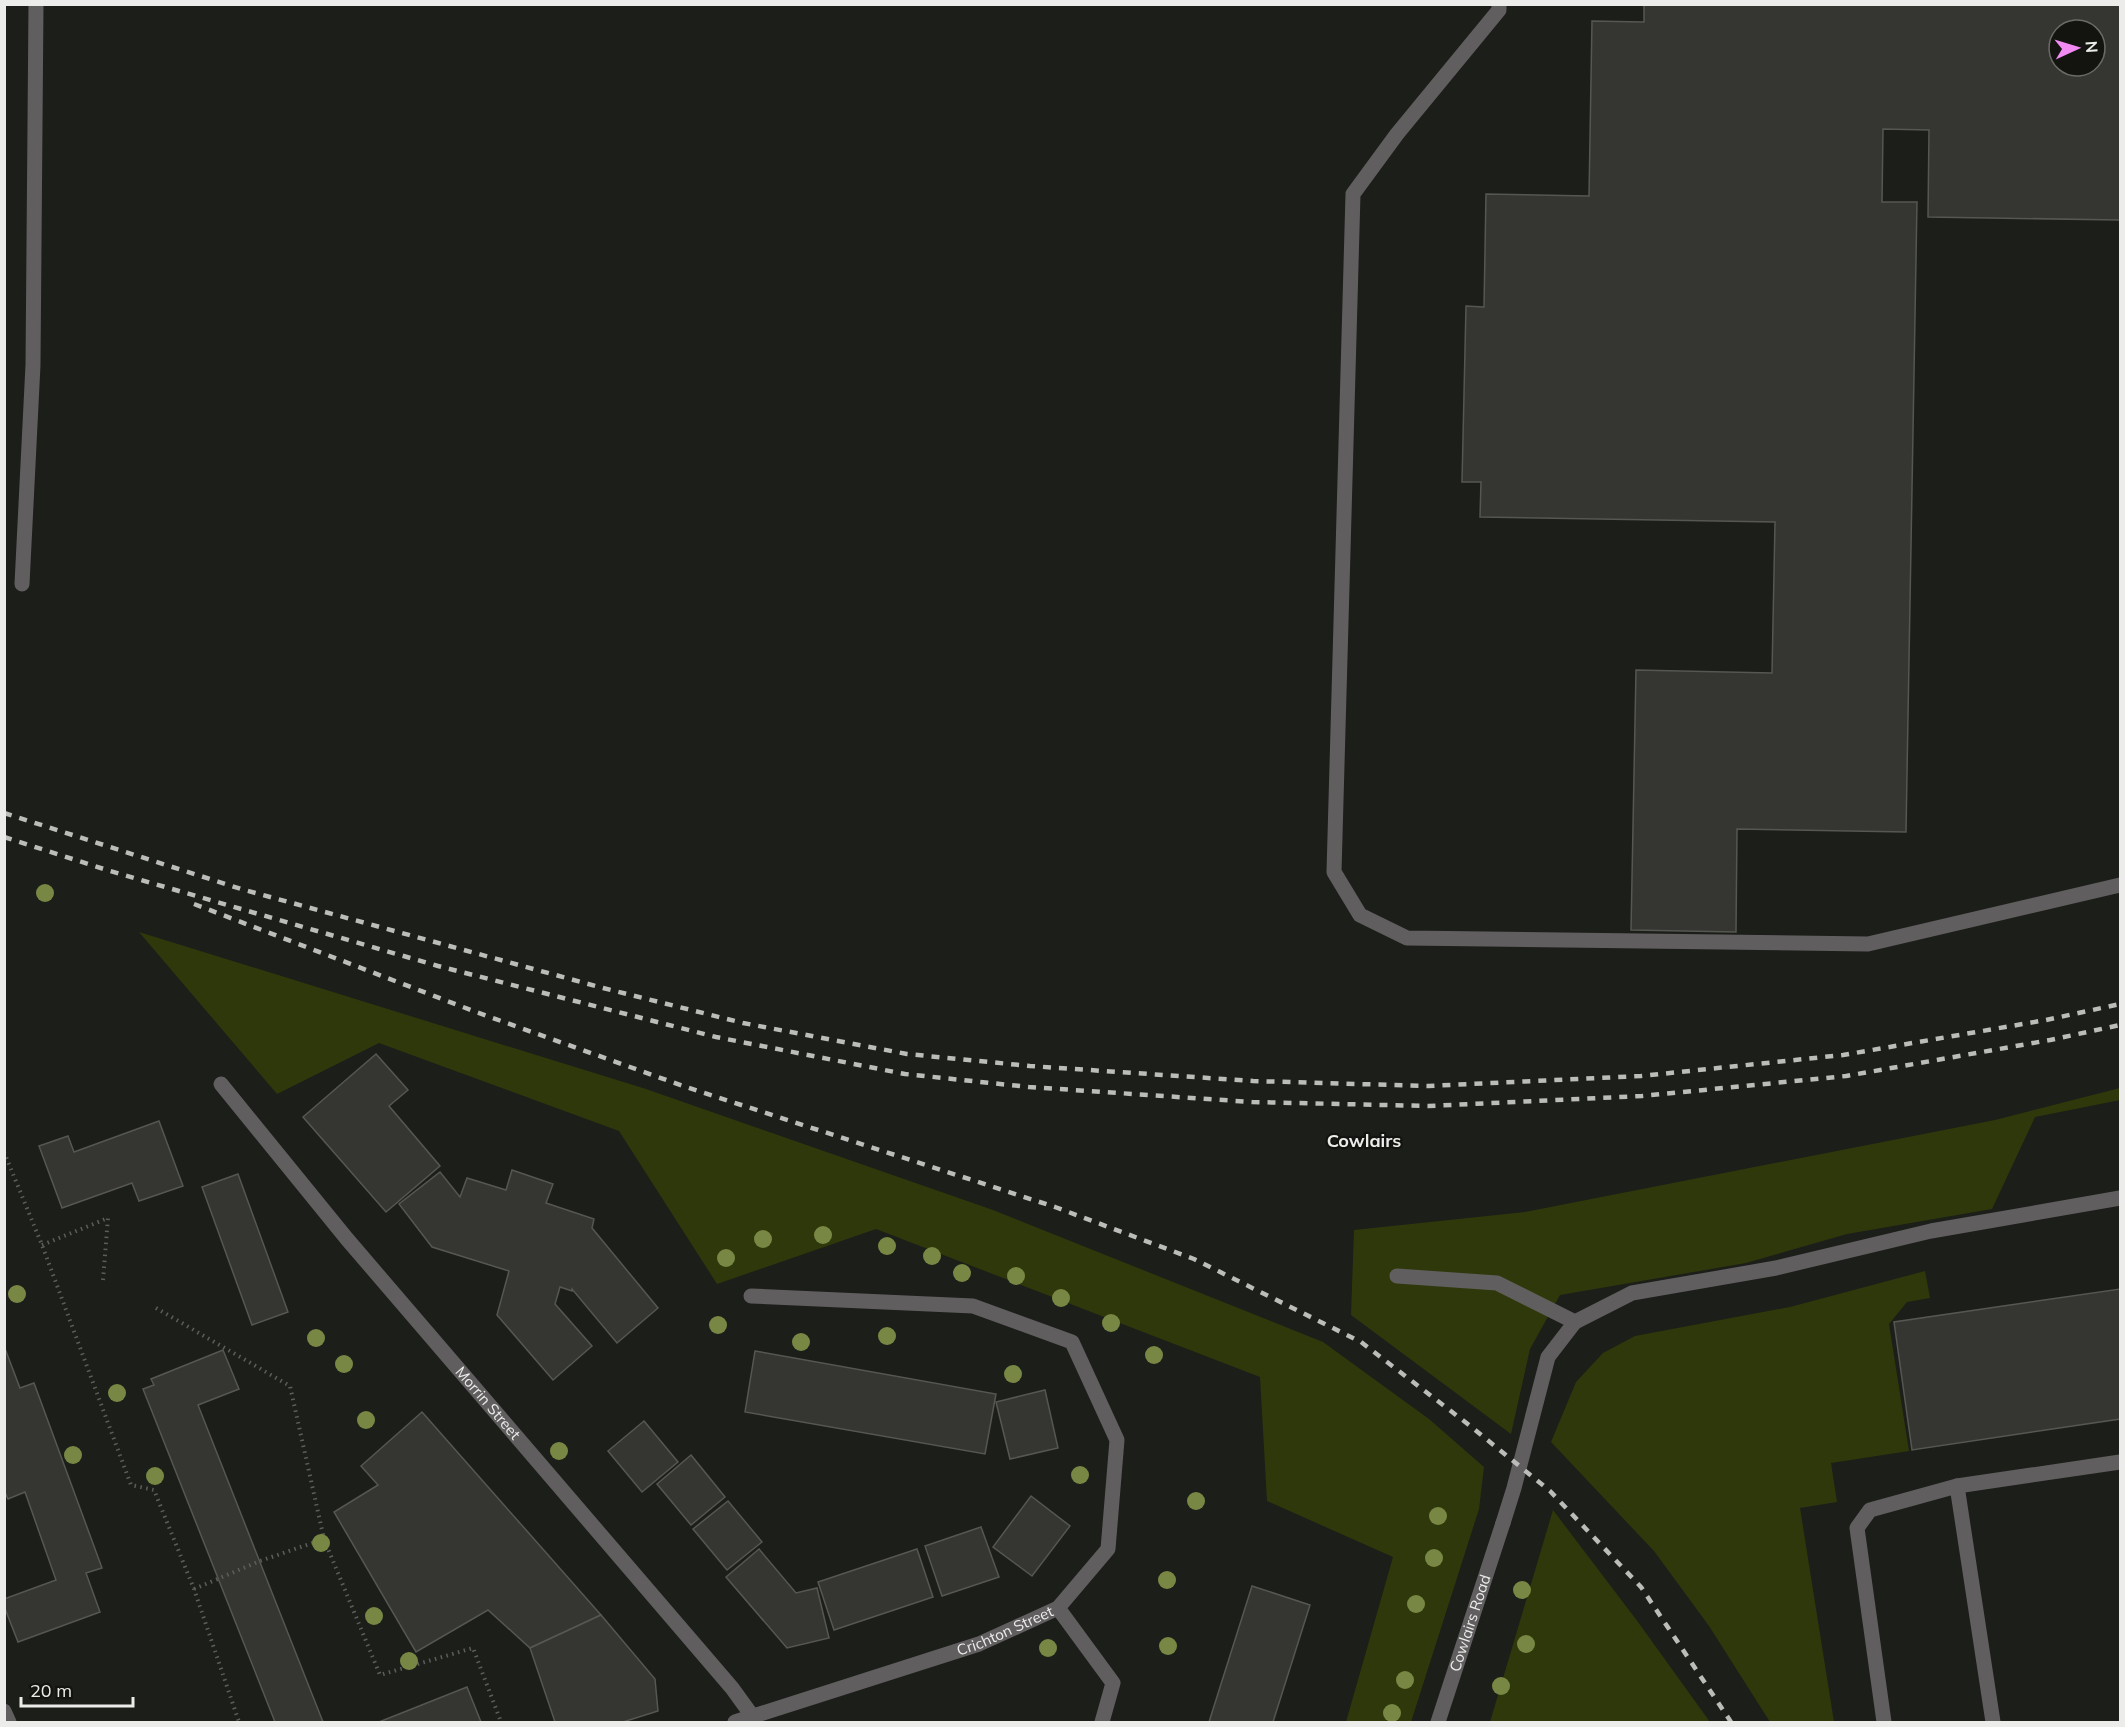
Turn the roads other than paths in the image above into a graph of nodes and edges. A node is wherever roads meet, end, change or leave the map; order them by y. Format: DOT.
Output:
graph roads {
  1 [pos="36,4"];
  2 [pos="1499,4"];
  3 [pos="22,584"];
  4 [pos="2121,885"];
  5 [pos="221,1084"];
  6 [pos="2121,1198"];
  7 [pos="1397,1276"];
  8 [pos="751,1296"];
  9 [pos="1575,1322"];
  10 [pos="2121,1462"];
  11 [pos="1957,1486"];
  12 [pos="1058,1608"];
  13 [pos="4,1712"];
  14 [pos="753,1720"];
  15 [pos="9,1722"];
  16 [pos="735,1722"];
  17 [pos="1102,1722"];
  18 [pos="1438,1722"];
  19 [pos="1884,1722"];
  20 [pos="1993,1722"];
  1 -- 3 [label="street"];
  2 -- 4 [label="street"];
  5 -- 14 [label="street, Morrin Street"];
  6 -- 9 [label="street"];
  7 -- 9 [label="street"];
  8 -- 12 [label="street, Crichton Street"];
  9 -- 18 [label="street, Cowlairs Road"];
  10 -- 11 [label="street"];
  11 -- 19 [label="street"];
  11 -- 20 [label="street"];
  12 -- 14 [label="street, Crichton Street"];
  12 -- 17 [label="street"];
  13 -- 15 [label="street"];
  14 -- 16 [label="street, Crichton Street"];
}
